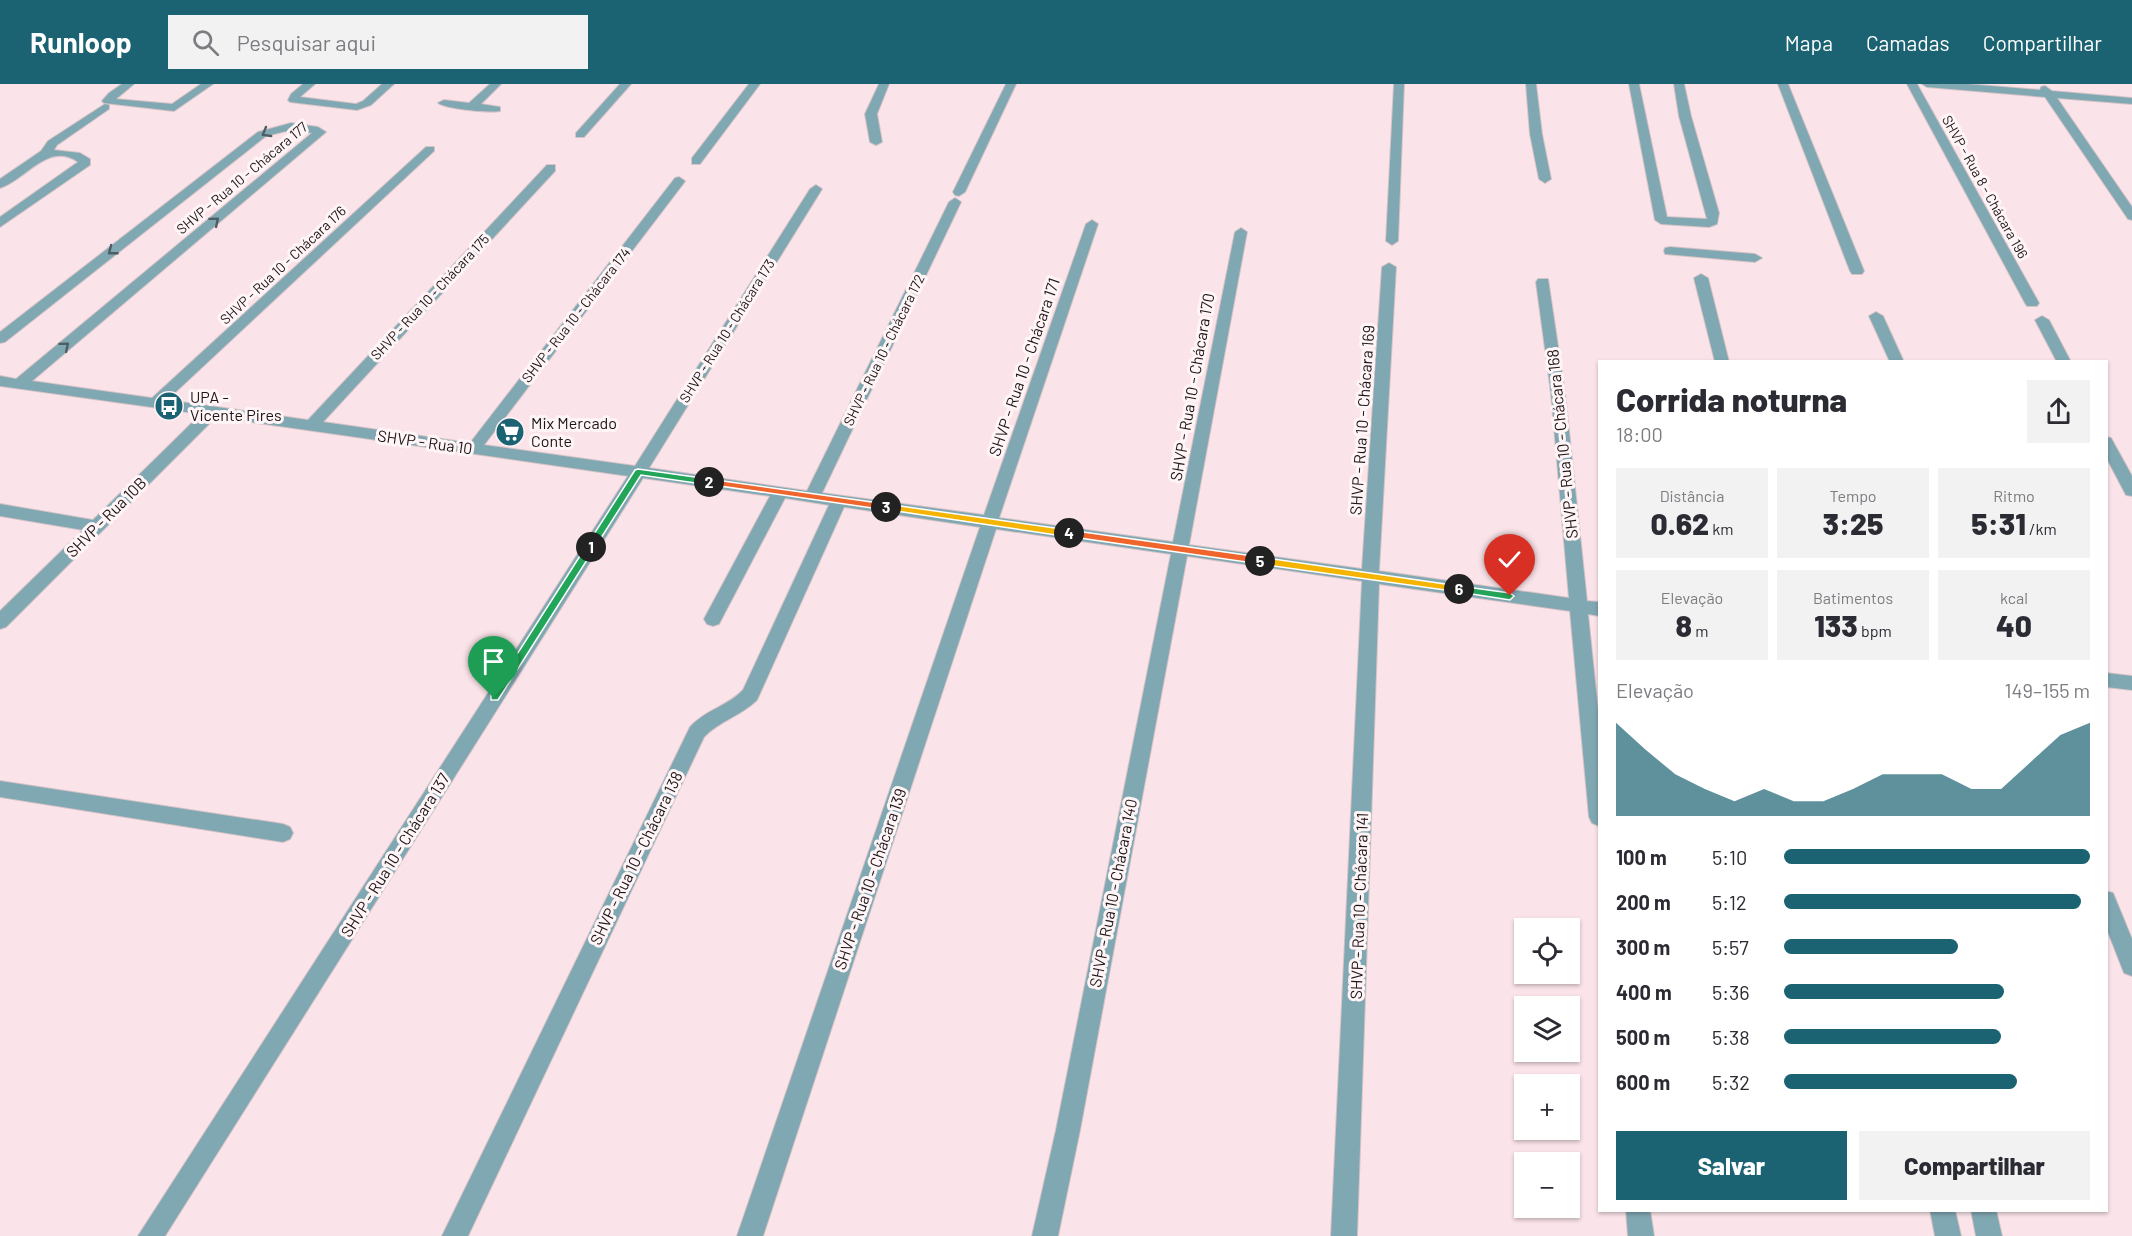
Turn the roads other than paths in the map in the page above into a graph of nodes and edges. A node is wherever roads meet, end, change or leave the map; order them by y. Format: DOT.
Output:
graph roads {
  1 [pos="129,84"];
  2 [pos="208,84"];
  3 [pos="310,84"];
  4 [pos="389,84"];
  5 [pos="496,84"];
  6 [pos="626,84"];
  7 [pos="755,84"];
  8 [pos="884,84"];
  9 [pos="1011,84"];
  10 [pos="1399,84"];
  11 [pos="1531,84"];
  12 [pos="1634,84"];
  13 [pos="1679,84"];
  14 [pos="1783,84"];
  15 [pos="1912,84"];
  16 [pos="1927,84"];
  17 [pos="2045,89"];
  18 [pos="2132,101"];
  19 [pos="444,104"];
  20 [pos="471,106"];
  21 [pos="105,107"];
  22 [pos="496,109"];
  23 [pos="580,135"];
  24 [pos="876,142"];
  25 [pos="430,149"];
  26 [pos="46,153"];
  27 [pos="696,161"];
  28 [pos="551,168"];
  29 [pos="1545,179"];
  30 [pos="679,181"];
  31 [pos="0,184"];
  32 [pos="816,189"];
  33 [pos="2132,216"];
  34 [pos="0,223"];
  35 [pos="1092,224"];
  36 [pos="1241,232"];
  37 [pos="1667,240"];
  38 [pos="1392,241"];
  39 [pos="1755,258"];
  40 [pos="1389,267"];
  41 [pos="1857,271"];
  42 [pos="1701,278"];
  43 [pos="1543,282"];
  44 [pos="2032,303"];
  45 [pos="1876,316"];
  46 [pos="2042,320"];
  47 [pos="0,339"];
  48 [pos="1722,360"];
  49 [pos="1896,360"];
  50 [pos="2063,360"];
  51 [pos="0,381"];
  52 [pos="20,383"];
  53 [pos="155,404"];
  54 [pos="213,412"];
  55 [pos="310,426"];
  56 [pos="2108,446"];
  57 [pos="473,449"];
  58 [pos="638,472"];
  59 [pos="2132,491"];
  60 [pos="780,492"];
  61 [pos="812,497"];
  62 [pos="839,501"];
  63 [pos="0,510"];
  64 [pos="990,522"];
  65 [pos="97,526"];
  66 [pos="1180,549"];
  67 [pos="1370,576"];
  68 [pos="1580,606"];
  69 [pos="1598,609"];
  70 [pos="713,619"];
  71 [pos="0,622"];
  72 [pos="2108,680"];
  73 [pos="2132,683"];
  74 [pos="0,789"];
  75 [pos="1598,806"];
  76 [pos="283,833"];
  77 [pos="2108,905"];
  78 [pos="2132,966"];
  79 [pos="1638,1212"];
  80 [pos="1942,1212"];
  81 [pos="1983,1212"];
  82 [pos="151,1236"];
  83 [pos="455,1236"];
  84 [pos="750,1236"];
  85 [pos="1045,1236"];
  86 [pos="1344,1236"];
  87 [pos="1641,1236"];
  88 [pos="1948,1236"];
  89 [pos="1989,1236"];
  1 -- 2 [label="street"];
  3 -- 4 [label="street"];
  5 -- 20 [label="street"];
  6 -- 23 [label="street"];
  7 -- 27 [label="street"];
  8 -- 24 [label="street"];
  9 -- 61 [label="street, SHVP - Rua 10 - Chácara 172"];
  10 -- 38 [label="street"];
  11 -- 29 [label="street"];
  12 -- 37 [label="street"];
  13 -- 37 [label="street"];
  14 -- 41 [label="street"];
  15 -- 44 [label="street, SHVP - Rua 8 - Chácara 196"];
  16 -- 17 [label="street"];
  17 -- 18 [label="street"];
  17 -- 33 [label="street"];
  19 -- 20 [label="street"];
  20 -- 22 [label="street"];
  21 -- 26 [label="street"];
  25 -- 53 [label="street, SHVP - Rua 10 - Chácara 176"];
  26 -- 31 [label="street"];
  26 -- 34 [label="street"];
  28 -- 55 [label="street, SHVP - Rua 10 - Chácara 175"];
  30 -- 57 [label="street, SHVP - Rua 10 - Chácara 174"];
  32 -- 58 [label="street, SHVP - Rua 10 - Chácara 173"];
  35 -- 64 [label="street, SHVP - Rua 10 - Chácara 171"];
  36 -- 66 [label="street, SHVP - Rua 10 - Chácara 170"];
  37 -- 39 [label="street"];
  40 -- 67 [label="street, SHVP - Rua 10 - Chácara 169"];
  42 -- 48 [label="street"];
  43 -- 68 [label="street, SHVP - Rua 10 - Chácara 168"];
  45 -- 49 [label="street"];
  46 -- 50 [label="street"];
  52 -- 47 [label="street, SHVP - Rua 10 - Chácara 177, one-way"];
  51 -- 52 [label="street, SHVP - Rua 10"];
  52 -- 53 [label="street, SHVP - Rua 10"];
  53 -- 54 [label="street, SHVP - Rua 10"];
  54 -- 55 [label="street, SHVP - Rua 10"];
  54 -- 65 [label="street, SHVP - Rua 10B"];
  55 -- 57 [label="street, SHVP - Rua 10"];
  56 -- 59 [label="street"];
  57 -- 58 [label="street, SHVP - Rua 10"];
  58 -- 60 [label="street, SHVP - Rua 10"];
  58 -- 82 [label="street, SHVP - Rua 10 - Chácara 137"];
  60 -- 61 [label="street, SHVP - Rua 10"];
  60 -- 70 [label="street"];
  61 -- 62 [label="street, SHVP - Rua 10"];
  62 -- 64 [label="street, SHVP - Rua 10"];
  62 -- 83 [label="street, SHVP - Rua 10 - Chácara 138"];
  63 -- 65 [label="street"];
  64 -- 66 [label="street, SHVP - Rua 10"];
  64 -- 84 [label="street, SHVP - Rua 10 - Chácara 139"];
  65 -- 71 [label="street, SHVP - Rua 10B"];
  66 -- 67 [label="street, SHVP - Rua 10"];
  66 -- 85 [label="street, SHVP - Rua 10 - Chácara 140"];
  67 -- 68 [label="street, SHVP - Rua 10"];
  67 -- 86 [label="street, SHVP - Rua 10 - Chácara 141"];
  68 -- 69 [label="street, SHVP - Rua 10"];
  68 -- 75 [label="street, SHVP - Rua 10 - Chácara 168"];
  72 -- 73 [label="street"];
  74 -- 76 [label="street"];
  77 -- 78 [label="street"];
  79 -- 87 [label="street"];
  80 -- 88 [label="street"];
  81 -- 89 [label="street"];
}
